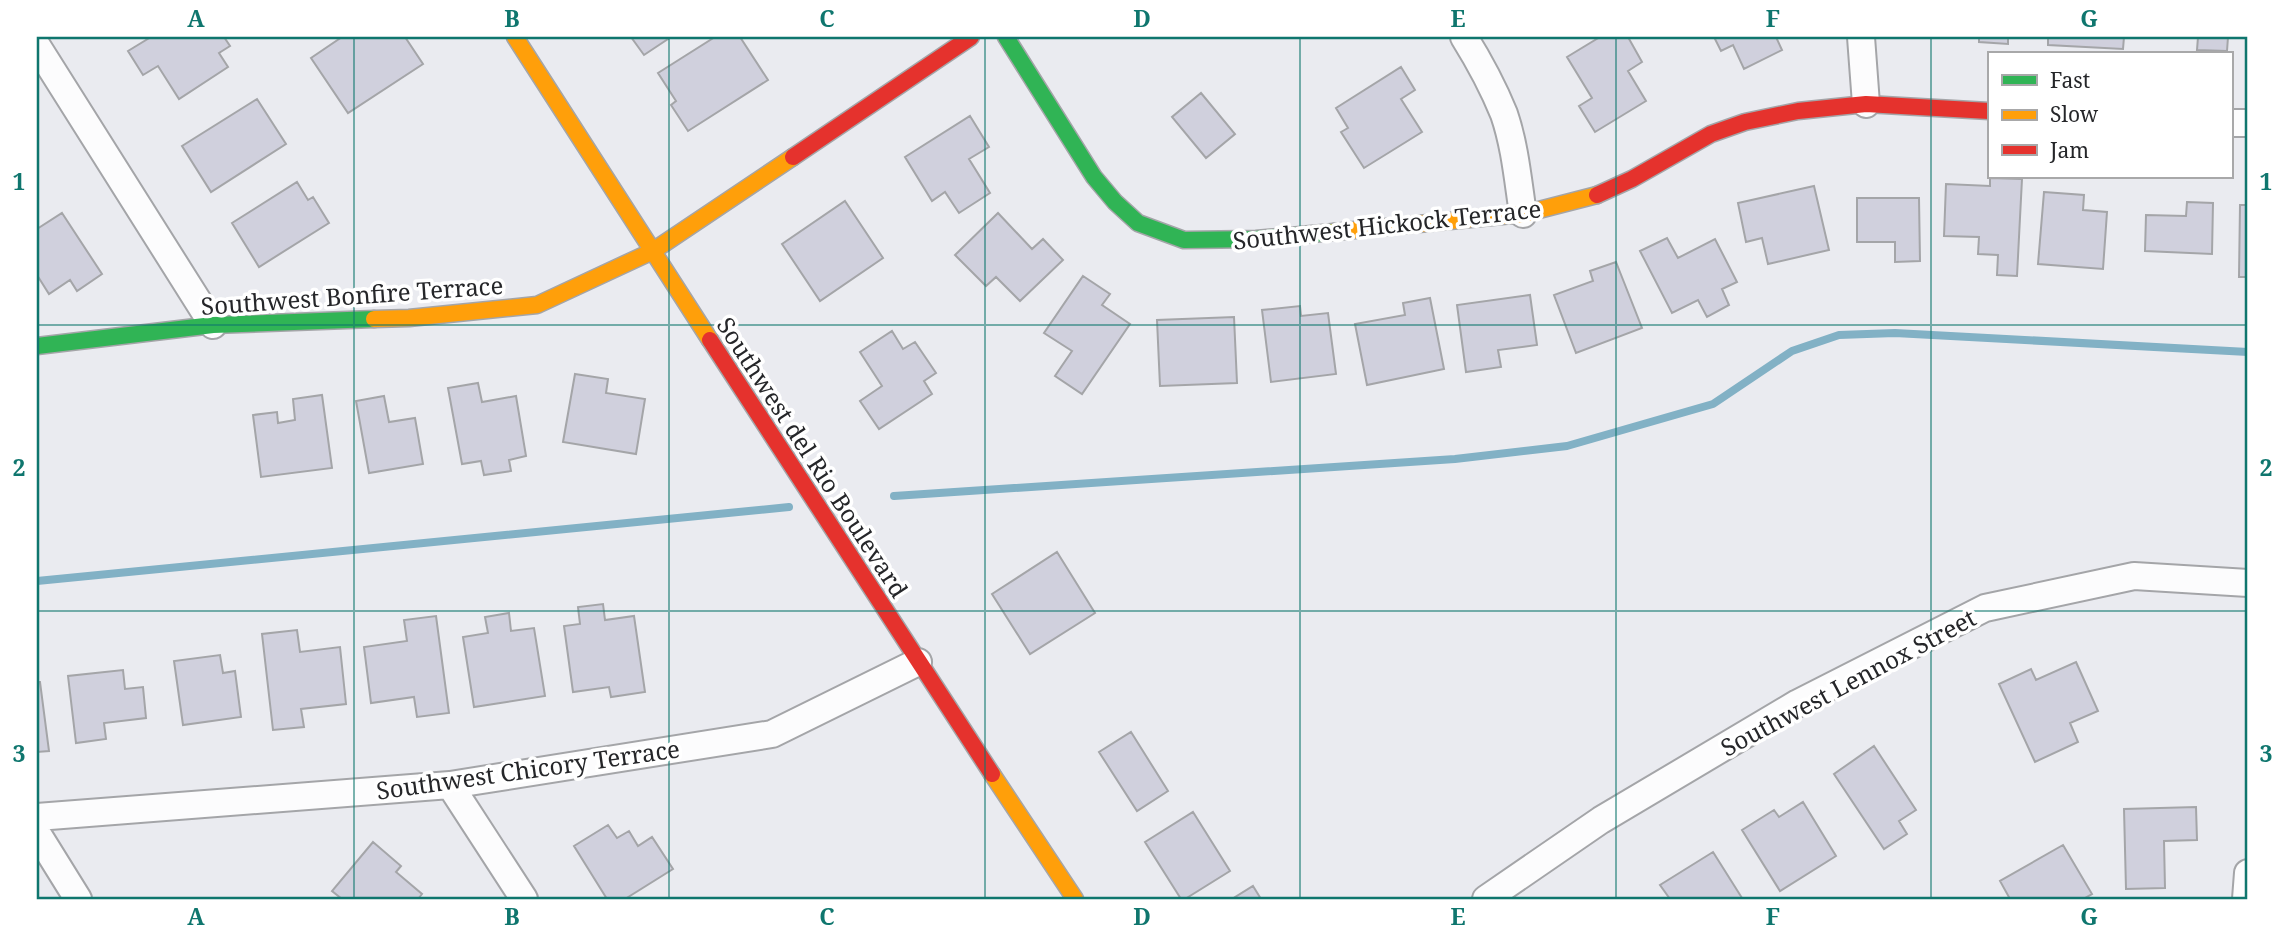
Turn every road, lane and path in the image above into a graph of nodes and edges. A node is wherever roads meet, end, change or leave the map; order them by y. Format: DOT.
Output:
graph roads {
  1 [pos="515,37"];
  2 [pos="971,37"];
  3 [pos="1006,37"];
  4 [pos="1464,37"];
  5 [pos="1861,37"];
  6 [pos="37,46"];
  7 [pos="1866,104"];
  8 [pos="1988,111"];
  9 [pos="1523,215"];
  10 [pos="653,251"];
  11 [pos="213,325"];
  12 [pos="37,346"];
  13 [pos="2248,583"];
  14 [pos="918,662"];
  15 [pos="450,785"];
  16 [pos="37,817"];
  17 [pos="37,833"];
  18 [pos="2248,873"];
  19 [pos="78,899"];
  20 [pos="523,899"];
  21 [pos="1075,899"];
  22 [pos="1486,899"];
  23 [pos="2246,899"];
  1 -- 10 [label="street, Southwest del Rio Boulevard"];
  2 -- 10 [label="street, Southwest Bonfire Terrace"];
  3 -- 9 [label="street, Southwest Hickock Terrace"];
  4 -- 9 [label="street"];
  5 -- 7 [label="street"];
  6 -- 11 [label="street"];
  7 -- 8 [label="street, Southwest Hickock Terrace"];
  7 -- 9 [label="street, Southwest Hickock Terrace"];
  10 -- 11 [label="street, Southwest Bonfire Terrace"];
  10 -- 14 [label="street, Southwest del Rio Boulevard"];
  11 -- 12 [label="street, Southwest Bonfire Terrace"];
  13 -- 22 [label="street, Southwest Lennox Street"];
  14 -- 15 [label="street, Southwest Chicory Terrace"];
  14 -- 21 [label="street, Southwest del Rio Boulevard"];
  15 -- 16 [label="street, Southwest Chicory Terrace"];
  15 -- 20 [label="street"];
  17 -- 19 [label="street"];
  18 -- 23 [label="street"];
}
